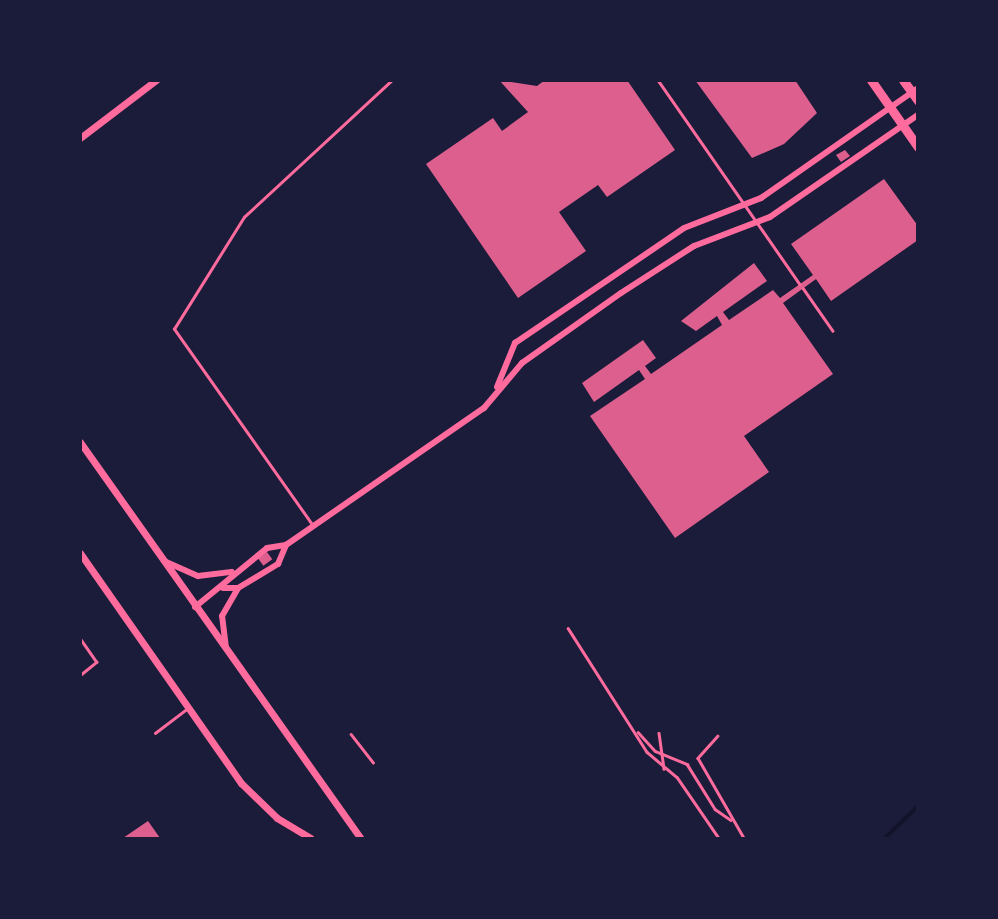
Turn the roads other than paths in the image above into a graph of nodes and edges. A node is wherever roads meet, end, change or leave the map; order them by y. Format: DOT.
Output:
graph roads {
  1 [pos="156,80"];
  2 [pos="392,80"];
  3 [pos="657,80"];
  4 [pos="871,80"];
  5 [pos="903,80"];
  6 [pos="146,84"];
  7 [pos="916,94"];
  8 [pos="891,107"];
  9 [pos="918,114"];
  10 [pos="903,125"];
  11 [pos="80,138"];
  12 [pos="918,147"];
  13 [pos="740,204"];
  14 [pos="755,222"];
  15 [pos="800,284"];
  16 [pos="803,288"];
  17 [pos="833,331"];
  18 [pos="497,389"];
  19 [pos="80,442"];
  20 [pos="313,527"];
  21 [pos="286,545"];
  22 [pos="80,553"];
  23 [pos="163,560"];
  24 [pos="89,565"];
  25 [pos="80,570"];
  26 [pos="232,572"];
  27 [pos="223,588"];
  28 [pos="238,588"];
  29 [pos="195,607"];
  30 [pos="568,628"];
  31 [pos="80,638"];
  32 [pos="227,653"];
  33 [pos="80,676"];
  34 [pos="188,708"];
  35 [pos="634,727"];
  36 [pos="155,733"];
  37 [pos="659,733"];
  38 [pos="351,734"];
  39 [pos="718,736"];
  40 [pos="663,754"];
  41 [pos="373,762"];
  42 [pos="664,769"];
  43 [pos="731,820"];
  44 [pos="743,837"];
  45 [pos="306,838"];
  46 [pos="359,838"];
  47 [pos="719,838"];
  1 -- 6 [label="street"];
  2 -- 20 [label="lane"];
  3 -- 13 [label="lane"];
  4 -- 8 [label="main road"];
  5 -- 7 [label="main road"];
  6 -- 11 [label="street"];
  7 -- 8 [label="street"];
  8 -- 10 [label="main road"];
  8 -- 13 [label="street"];
  9 -- 10 [label="street"];
  10 -- 12 [label="main road"];
  10 -- 14 [label="street"];
  13 -- 14 [label="lane"];
  13 -- 18 [label="street"];
  14 -- 15 [label="lane"];
  14 -- 18 [label="street"];
  16 -- 17 [label="lane"];
  18 -- 20 [label="street"];
  19 -- 23 [label="street"];
  20 -- 21 [label="street"];
  21 -- 26 [label="street"];
  21 -- 28 [label="street"];
  22 -- 24 [label="street"];
  23 -- 26 [label="street"];
  23 -- 29 [label="street"];
  24 -- 25 [label="lane"];
  24 -- 34 [label="street"];
  26 -- 27 [label="street"];
  27 -- 28 [label="street"];
  27 -- 29 [label="street"];
  28 -- 32 [label="street"];
  29 -- 32 [label="street"];
  30 -- 35 [label="lane"];
  31 -- 33 [label="lane"];
  32 -- 46 [label="street"];
  34 -- 36 [label="lane"];
  34 -- 45 [label="street"];
  35 -- 40 [label="lane"];
  35 -- 42 [label="lane"];
  37 -- 40 [label="lane"];
  38 -- 41 [label="lane"];
  39 -- 43 [label="lane"];
  40 -- 42 [label="lane"];
  40 -- 43 [label="lane"];
  42 -- 47 [label="lane"];
  43 -- 44 [label="lane"];
}
